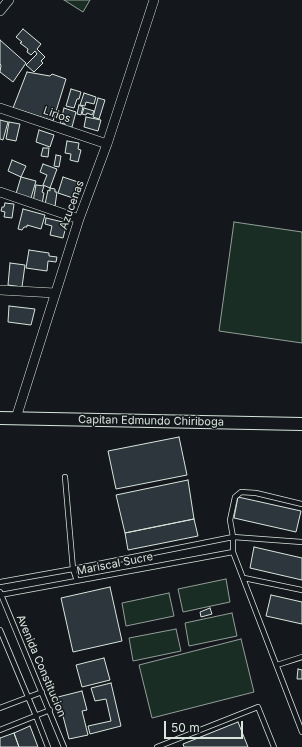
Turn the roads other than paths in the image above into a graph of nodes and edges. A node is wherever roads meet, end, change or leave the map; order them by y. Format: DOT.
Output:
graph roads {
  1 [pos="9,0"];
  2 [pos="150,1"];
  3 [pos="0,10"];
  4 [pos="0,108"];
  5 [pos="107,144"];
  6 [pos="0,192"];
  7 [pos="79,219"];
  8 [pos="0,290"];
  9 [pos="55,293"];
  10 [pos="0,418"];
  11 [pos="16,418"];
  12 [pos="302,424"];
  13 [pos="65,477"];
  14 [pos="302,504"];
  15 [pos="233,537"];
  16 [pos="302,542"];
  17 [pos="233,552"];
  18 [pos="73,569"];
  19 [pos="244,578"];
  20 [pos="77,581"];
  21 [pos="0,582"];
  22 [pos="302,590"];
  23 [pos="0,594"];
  24 [pos="0,630"];
  25 [pos="302,657"];
  26 [pos="277,665"];
  27 [pos="42,692"];
  28 [pos="28,697"];
  29 [pos="0,708"];
  30 [pos="50,710"];
  31 [pos="36,716"];
  32 [pos="0,730"];
  33 [pos="302,732"];
  34 [pos="170,742"];
  35 [pos="48,747"];
  36 [pos="64,747"];
  37 [pos="157,747"];
  38 [pos="172,747"];
  39 [pos="274,747"];
  1 -- 3 [label="street"];
  2 -- 5 [label="street, Azucenas"];
  4 -- 5 [label="street, Lirios"];
  5 -- 7 [label="street, Azucenas"];
  6 -- 7 [label="street"];
  7 -- 9 [label="street, Azucenas"];
  8 -- 9 [label="street"];
  9 -- 11 [label="street, Azucenas"];
  10 -- 11 [label="street, Capitan Edmundo Chiriboga"];
  11 -- 12 [label="street, Capitan Edmundo Chiriboga"];
  13 -- 18 [label="lane"];
  14 -- 15 [label="lane"];
  15 -- 16 [label="lane, Mariscal Sucre"];
  15 -- 17 [label="lane"];
  15 -- 18 [label="lane, Mariscal Sucre"];
  17 -- 19 [label="lane"];
  17 -- 20 [label="lane, Mariscal Sucre"];
  18 -- 20 [label="lane"];
  18 -- 21 [label="lane, Mariscal Sucre"];
  19 -- 22 [label="lane"];
  19 -- 26 [label="lane"];
  20 -- 23 [label="lane, Mariscal Sucre"];
  23 -- 27 [label="lane, Avenida Constitucion"];
  24 -- 28 [label="lane"];
  25 -- 26 [label="lane"];
  26 -- 33 [label="lane"];
  27 -- 28 [label="lane"];
  27 -- 30 [label="lane, Avenida Constitucion"];
  28 -- 29 [label="lane"];
  28 -- 31 [label="lane"];
  30 -- 31 [label="lane"];
  30 -- 36 [label="lane, Avenida Constitucion"];
  31 -- 32 [label="lane"];
  31 -- 35 [label="lane"];
  34 -- 37 [label="lane"];
  34 -- 38 [label="lane"];
  34 -- 39 [label="lane"];
}
